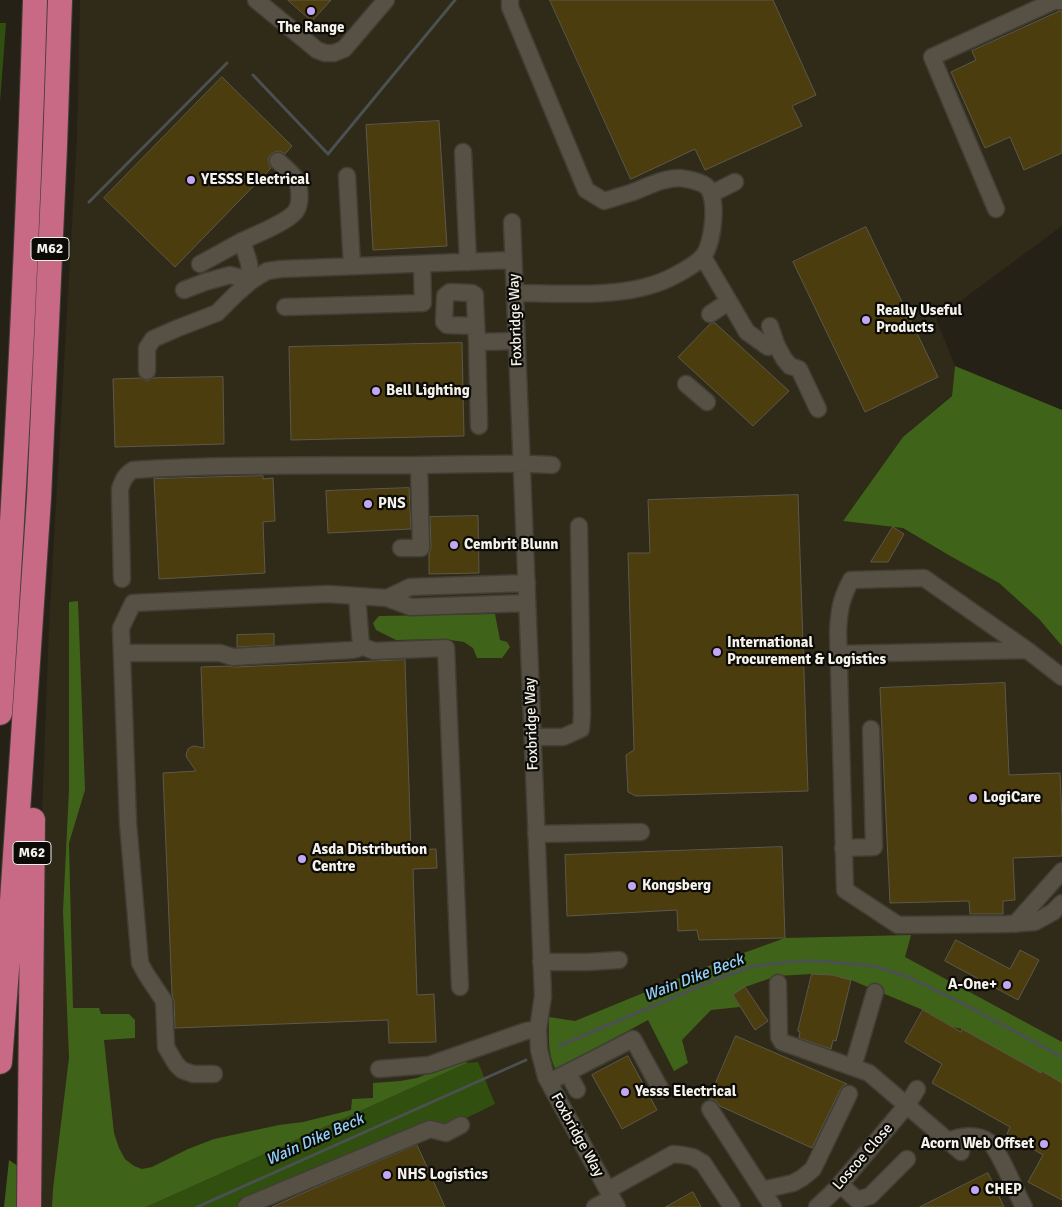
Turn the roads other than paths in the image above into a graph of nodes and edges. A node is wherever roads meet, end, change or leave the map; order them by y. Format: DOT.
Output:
graph roads {
  1 [pos="35,0"];
  2 [pos="60,0"];
  3 [pos="256,0"];
  4 [pos="386,0"];
  5 [pos="510,0"];
  6 [pos="1062,1"];
  7 [pos="463,152"];
  8 [pos="278,161"];
  9 [pos="347,176"];
  10 [pos="735,182"];
  11 [pos="711,194"];
  12 [pos="996,209"];
  13 [pos="512,222"];
  14 [pos="242,241"];
  15 [pos="703,257"];
  16 [pos="513,260"];
  17 [pos="468,262"];
  18 [pos="200,264"];
  19 [pos="422,264"];
  20 [pos="352,266"];
  21 [pos="251,281"];
  22 [pos="184,290"];
  23 [pos="515,294"];
  24 [pos="728,302"];
  25 [pos="285,306"];
  26 [pos="710,314"];
  27 [pos="770,326"];
  28 [pos="22,328"];
  29 [pos="517,341"];
  30 [pos="776,344"];
  31 [pos="147,370"];
  32 [pos="686,384"];
  33 [pos="707,402"];
  34 [pos="818,409"];
  35 [pos="479,426"];
  36 [pos="522,463"];
  37 [pos="419,465"];
  38 [pos="552,465"];
  39 [pos="38,498"];
  40 [pos="0,518"];
  41 [pos="579,526"];
  42 [pos="401,548"];
  43 [pos="122,579"];
  44 [pos="527,583"];
  45 [pos="356,596"];
  46 [pos="387,598"];
  47 [pos="527,603"];
  48 [pos="360,646"];
  49 [pos="1027,650"];
  50 [pos="122,652"];
  51 [pos="839,654"];
  52 [pos="1062,677"];
  53 [pos="0,713"];
  54 [pos="871,729"];
  55 [pos="533,737"];
  56 [pos="641,832"];
  57 [pos="536,834"];
  58 [pos="843,848"];
  59 [pos="1062,871"];
  60 [pos="1062,903"];
  61 [pos="1015,924"];
  62 [pos="619,960"];
  63 [pos="541,962"];
  64 [pos="778,984"];
  65 [pos="460,987"];
  66 [pos="875,992"];
  67 [pos="538,1029"];
  68 [pos="0,1062"];
  69 [pos="853,1067"];
  70 [pos="379,1069"];
  71 [pos="568,1073"];
  72 [pos="214,1074"];
  73 [pos="549,1082"];
  74 [pos="917,1089"];
  75 [pos="577,1090"];
  76 [pos="661,1090"];
  77 [pos="849,1094"];
  78 [pos="907,1105"];
  79 [pos="710,1109"];
  80 [pos="461,1125"];
  81 [pos="948,1141"];
  82 [pos="961,1152"];
  83 [pos="906,1159"];
  84 [pos="840,1184"];
  85 [pos="762,1190"];
  86 [pos="612,1198"];
  87 [pos="29,1207"];
  88 [pos="246,1207"];
  89 [pos="595,1207"];
  90 [pos="732,1207"];
  91 [pos="773,1207"];
  92 [pos="817,1207"];
  93 [pos="1024,1207"];
  1 -- 28 [label="highway, M62"];
  2 -- 39 [label="highway, M62"];
  3 -- 4 [label="street"];
  5 -- 11 [label="street"];
  6 -- 12 [label="street"];
  7 -- 17 [label="street"];
  8 -- 14 [label="street"];
  9 -- 20 [label="street"];
  10 -- 11 [label="street"];
  11 -- 15 [label="street"];
  13 -- 16 [label="street, Foxbridge Way"];
  14 -- 18 [label="street"];
  14 -- 21 [label="street"];
  15 -- 23 [label="street"];
  15 -- 24 [label="street"];
  16 -- 17 [label="street"];
  16 -- 23 [label="street, Foxbridge Way"];
  17 -- 19 [label="street"];
  19 -- 20 [label="street"];
  19 -- 25 [label="street"];
  20 -- 21 [label="street"];
  21 -- 22 [label="street"];
  21 -- 31 [label="street"];
  23 -- 29 [label="street, Foxbridge Way"];
  24 -- 26 [label="street"];
  24 -- 30 [label="street"];
  27 -- 30 [label="street"];
  28 -- 40 [label="highway, M62"];
  28 -- 53 [label="highway, M62"];
  29 -- 35 [label="street"];
  29 -- 36 [label="street, Foxbridge Way"];
  30 -- 34 [label="street"];
  32 -- 33 [label="street"];
  36 -- 37 [label="street"];
  36 -- 38 [label="street"];
  36 -- 44 [label="street, Foxbridge Way"];
  37 -- 42 [label="street"];
  37 -- 43 [label="street"];
  39 -- 68 [label="highway, M62"];
  39 -- 87 [label="highway, M62"];
  41 -- 55 [label="street"];
  44 -- 46 [label="street"];
  44 -- 47 [label="street, Foxbridge Way"];
  45 -- 46 [label="street"];
  45 -- 48 [label="street"];
  45 -- 50 [label="street"];
  46 -- 47 [label="street"];
  47 -- 55 [label="street, Foxbridge Way"];
  48 -- 50 [label="street"];
  48 -- 65 [label="street"];
  49 -- 51 [label="street"];
  49 -- 51 [label="street"];
  49 -- 52 [label="street"];
  50 -- 72 [label="street"];
  51 -- 58 [label="street"];
  54 -- 58 [label="street"];
  55 -- 57 [label="street, Foxbridge Way"];
  56 -- 57 [label="street"];
  57 -- 63 [label="street, Foxbridge Way"];
  58 -- 61 [label="street"];
  59 -- 61 [label="street"];
  60 -- 61 [label="street"];
  62 -- 63 [label="street"];
  63 -- 67 [label="street, Foxbridge Way"];
  64 -- 69 [label="street"];
  66 -- 69 [label="street"];
  67 -- 70 [label="street"];
  67 -- 73 [label="street, Foxbridge Way"];
  69 -- 78 [label="street"];
  71 -- 73 [label="street"];
  71 -- 75 [label="street"];
  71 -- 76 [label="street"];
  73 -- 86 [label="street, Foxbridge Way"];
  74 -- 78 [label="street, Loscoe Close"];
  77 -- 85 [label="street"];
  78 -- 81 [label="street"];
  78 -- 84 [label="street, Loscoe Close"];
  79 -- 85 [label="street"];
  80 -- 88 [label="street"];
  81 -- 82 [label="street"];
  81 -- 93 [label="street"];
  83 -- 84 [label="street"];
  84 -- 92 [label="street, Loscoe Close"];
  85 -- 91 [label="street"];
  86 -- 89 [label="street"];
  86 -- 90 [label="street"];
}
